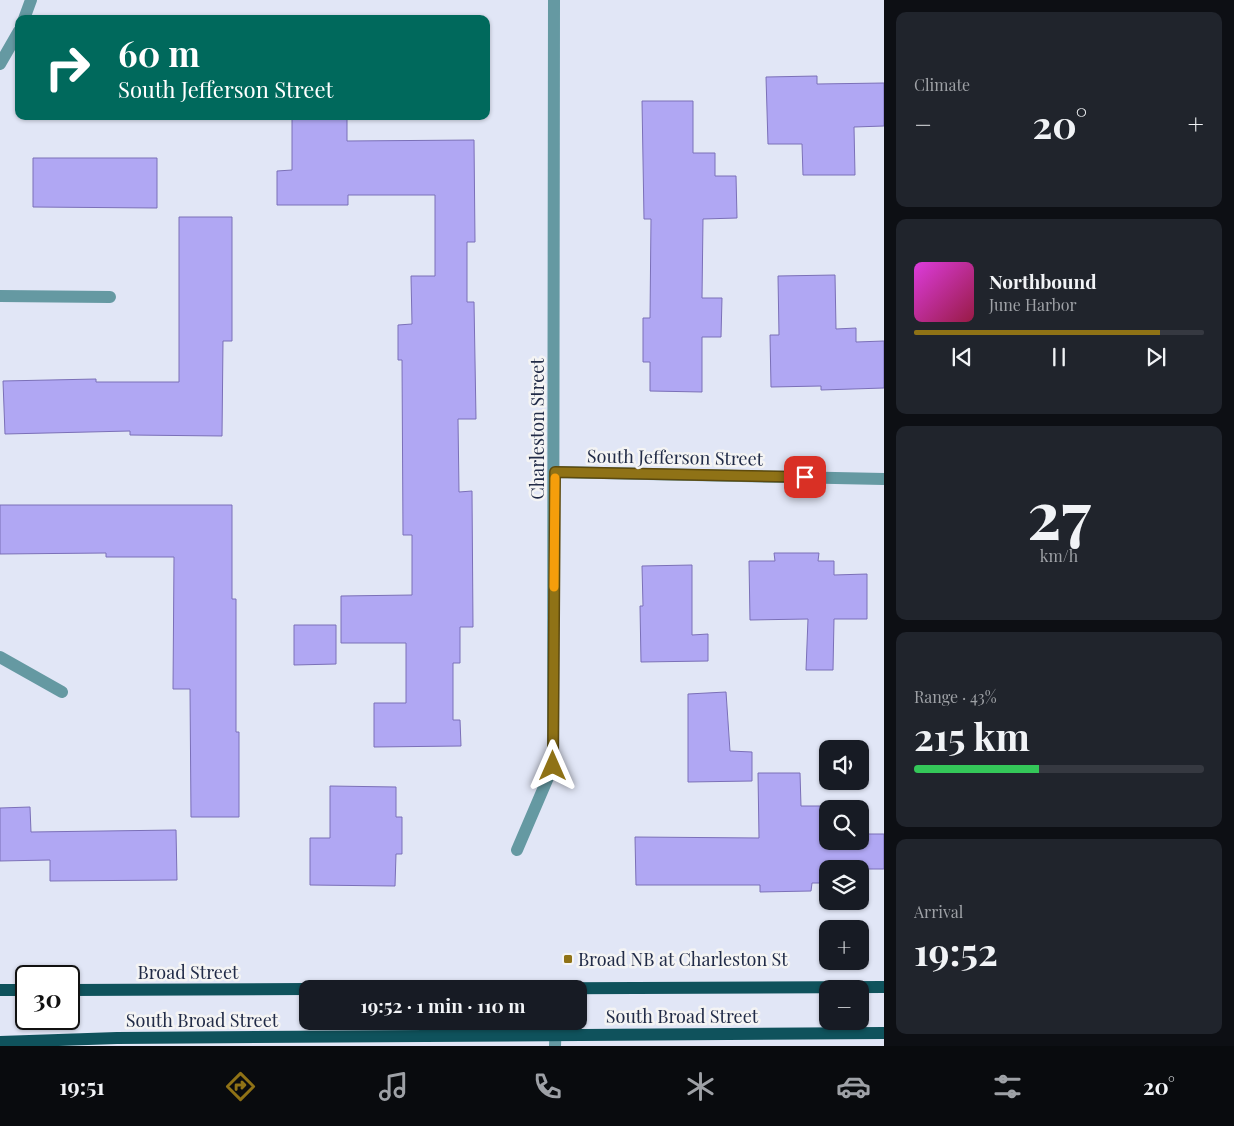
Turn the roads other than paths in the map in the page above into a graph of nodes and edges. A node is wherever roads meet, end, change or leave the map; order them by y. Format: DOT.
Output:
graph roads {
  1 [pos="31,0"];
  2 [pos="554,0"];
  3 [pos="25,15"];
  4 [pos="15,38"];
  5 [pos="0,64"];
  6 [pos="0,296"];
  7 [pos="110,296"];
  8 [pos="555,472"];
  9 [pos="884,479"];
  10 [pos="0,657"];
  11 [pos="62,692"];
  12 [pos="517,850"];
  13 [pos="884,987"];
  14 [pos="587,988"];
  15 [pos="299,989"];
  16 [pos="0,990"];
  17 [pos="15,990"];
  18 [pos="80,990"];
  19 [pos="884,1033"];
  20 [pos="556,1034"];
  21 [pos="0,1042"];
  1 -- 3 [label="street"];
  2 -- 8 [label="street, Charleston Street"];
  4 -- 5 [label="street"];
  6 -- 7 [label="street"];
  8 -- 9 [label="street, South Jefferson Street"];
  8 -- 12 [label="street, Charleston Street"];
  10 -- 11 [label="street"];
  13 -- 14 [label="main road"];
  15 -- 18 [label="main road, Broad Street"];
  16 -- 17 [label="main road"];
  19 -- 20 [label="main road, South Broad Street"];
  20 -- 21 [label="main road, South Broad Street"];
}
